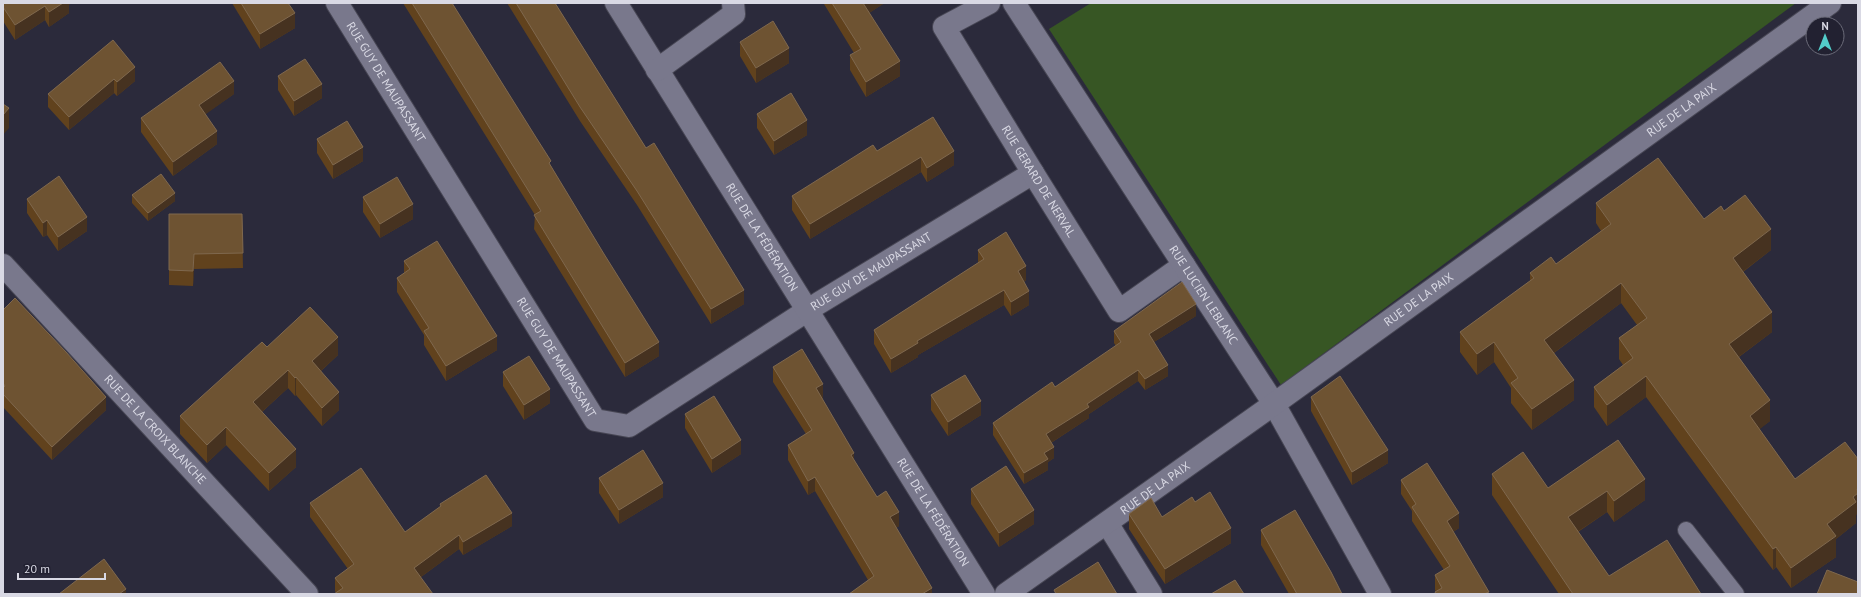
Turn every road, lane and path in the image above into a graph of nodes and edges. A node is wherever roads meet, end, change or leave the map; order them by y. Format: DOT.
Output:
graph roads {
  1 [pos="337,3"];
  2 [pos="616,3"];
  3 [pos="733,3"];
  4 [pos="989,3"];
  5 [pos="1014,3"];
  6 [pos="1830,3"];
  7 [pos="657,70"];
  8 [pos="1032,173"];
  9 [pos="3,265"];
  10 [pos="1184,265"];
  11 [pos="807,311"];
  12 [pos="1274,404"];
  13 [pos="1107,522"];
  14 [pos="1686,530"];
  15 [pos="307,594"];
  16 [pos="984,594"];
  17 [pos="1006,594"];
  18 [pos="1151,594"];
  19 [pos="1380,594"];
  20 [pos="1736,594"];
  1 -- 11 [label="street, RUE GUY DE MAUPASSANT"];
  2 -- 7 [label="street, RUE DE LA FÉDÉRATION"];
  3 -- 7 [label="street"];
  4 -- 8 [label="street, RUE GERARD DE NERVAL"];
  5 -- 10 [label="street, RUE LUCIEN LEBLANC"];
  6 -- 12 [label="street, RUE DE LA PAIX"];
  7 -- 11 [label="street, RUE DE LA FÉDÉRATION"];
  8 -- 10 [label="street, RUE GERARD DE NERVAL"];
  8 -- 11 [label="street, RUE GUY DE MAUPASSANT"];
  9 -- 15 [label="street, RUE DE LA CROIX BLANCHE"];
  10 -- 12 [label="street, RUE LUCIEN LEBLANC"];
  11 -- 16 [label="street, RUE DE LA FÉDÉRATION"];
  12 -- 13 [label="street, RUE DE LA PAIX"];
  12 -- 19 [label="street, RUE LUCIEN LEBLANC"];
  13 -- 17 [label="street, RUE DE LA PAIX"];
  13 -- 18 [label="street"];
  14 -- 20 [label="lane"];
}
